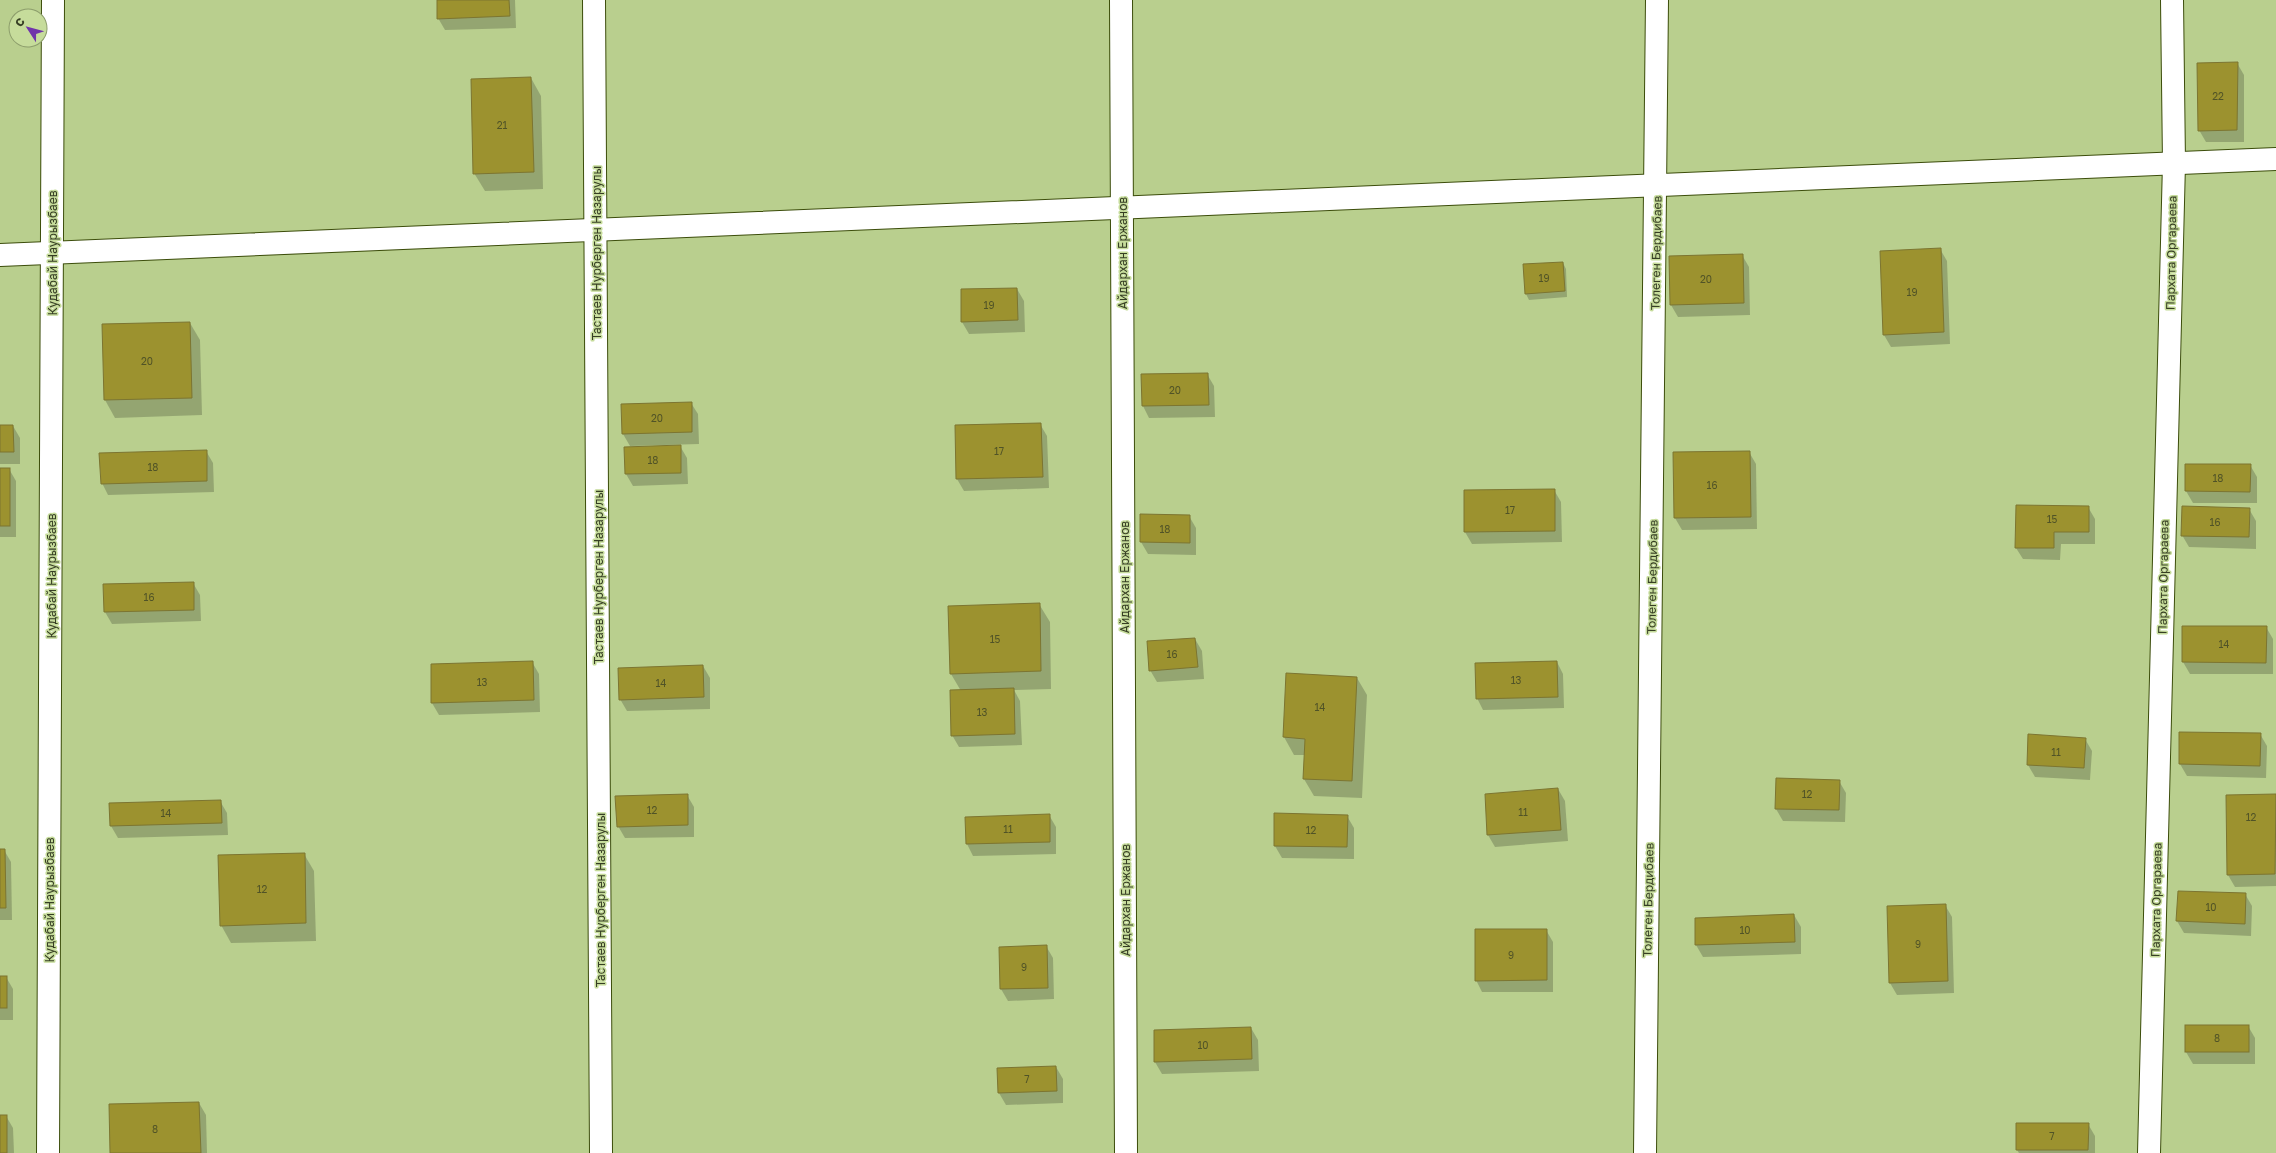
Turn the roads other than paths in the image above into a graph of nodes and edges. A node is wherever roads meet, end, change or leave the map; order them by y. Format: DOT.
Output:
graph roads {
  1 [pos="54,0"];
  2 [pos="594,0"];
  3 [pos="1121,0"];
  4 [pos="1657,0"];
  5 [pos="2172,0"];
  6 [pos="2276,159"];
  7 [pos="2174,163"];
  8 [pos="1656,185"];
  9 [pos="1122,207"];
  10 [pos="596,229"];
  11 [pos="52,252"];
  12 [pos="0,255"];
  13 [pos="48,1153"];
  14 [pos="601,1153"];
  15 [pos="1126,1153"];
  16 [pos="1646,1153"];
  17 [pos="2149,1153"];
  1 -- 11 [label="street, Кудабай Наурызбаев"];
  2 -- 10 [label="street, Тастаев Нурберген Назарулы"];
  3 -- 9 [label="street, Айдархан Ержанов"];
  4 -- 8 [label="street, Толеген Бердибаев"];
  5 -- 7 [label="street, Пархата Оргараева"];
  6 -- 7 [label="street"];
  7 -- 8 [label="street"];
  7 -- 17 [label="street, Пархата Оргараева"];
  8 -- 9 [label="street"];
  8 -- 16 [label="street, Толеген Бердибаев"];
  9 -- 10 [label="street"];
  9 -- 15 [label="street, Айдархан Ержанов"];
  10 -- 11 [label="street"];
  10 -- 14 [label="street, Тастаев Нурберген Назарулы"];
  11 -- 12 [label="street"];
  11 -- 13 [label="street, Кудабай Наурызбаев"];
}
